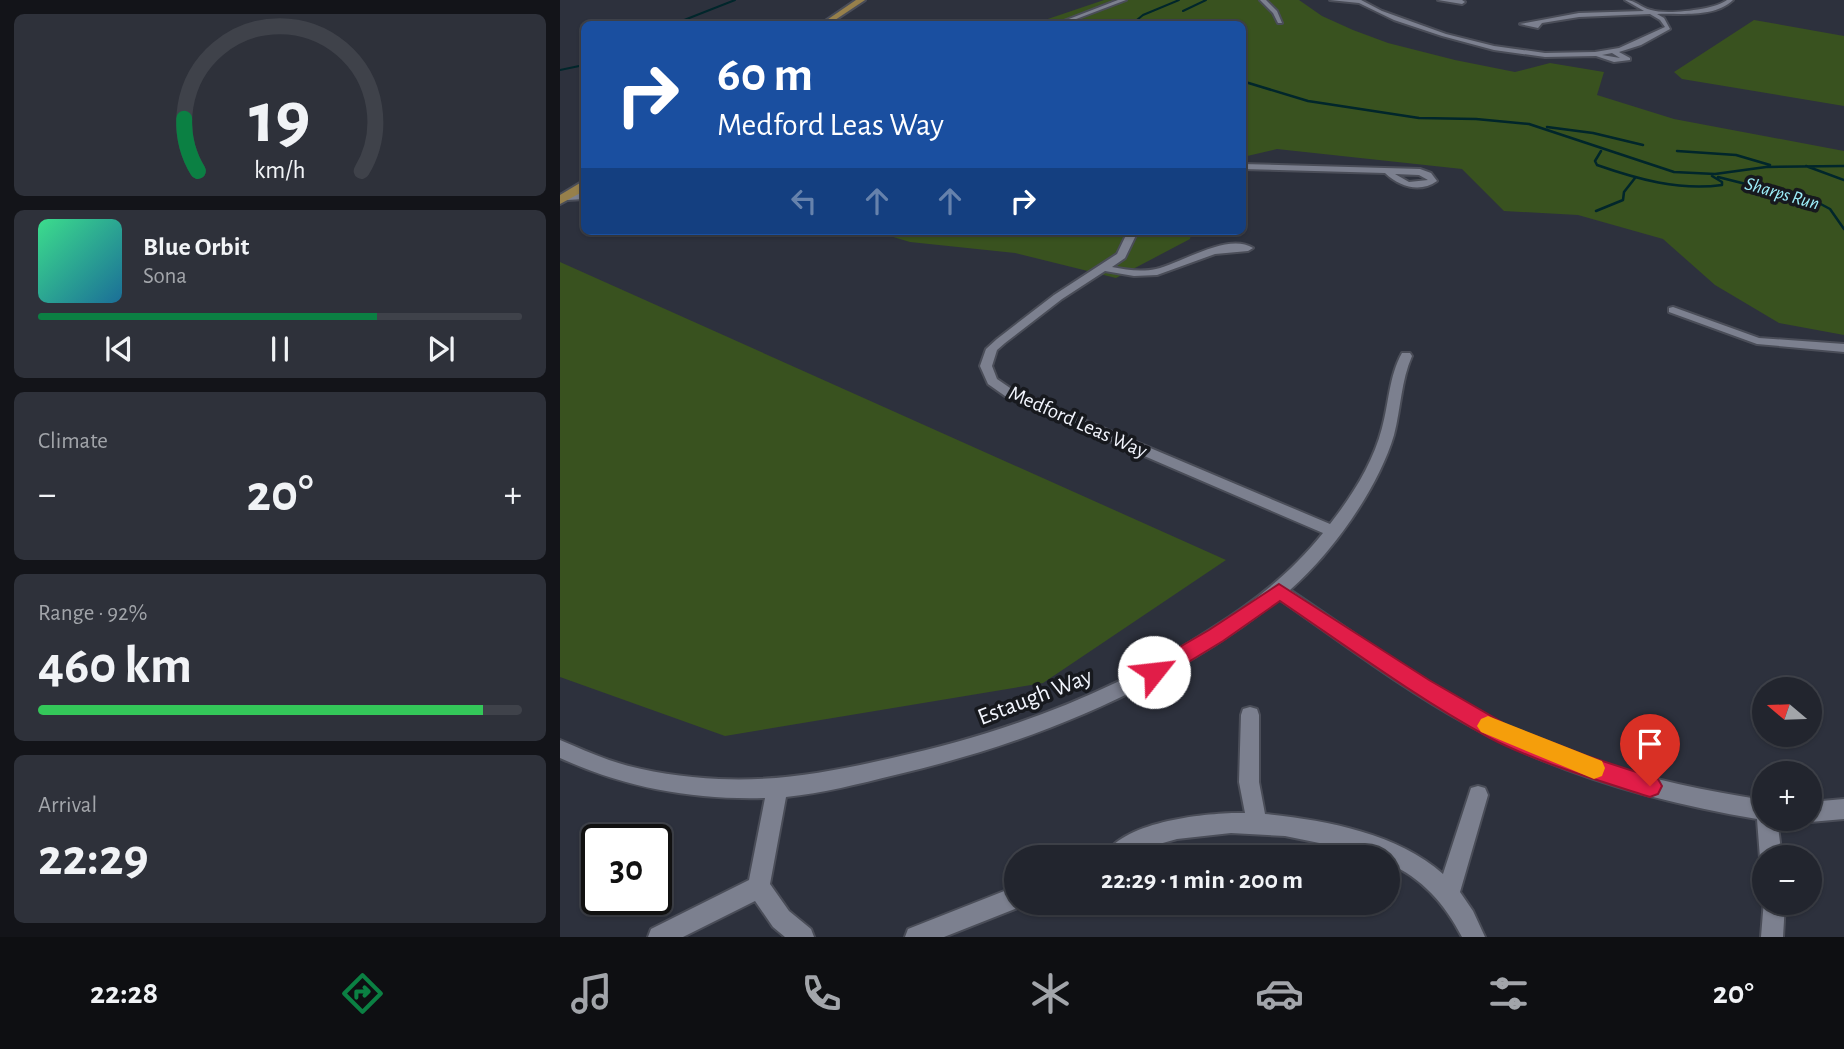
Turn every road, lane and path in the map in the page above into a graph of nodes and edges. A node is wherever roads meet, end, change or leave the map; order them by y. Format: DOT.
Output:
graph roads {
  1 [pos="861,0"];
  2 [pos="1123,0"];
  3 [pos="1263,0"];
  4 [pos="1334,0"];
  5 [pos="1441,0"];
  6 [pos="1458,0"];
  7 [pos="1628,0"];
  8 [pos="1730,0"];
  9 [pos="1358,1"];
  10 [pos="1650,13"];
  11 [pos="1401,20"];
  12 [pos="830,21"];
  13 [pos="1067,21"];
  14 [pos="1280,22"];
  15 [pos="1539,22"];
  16 [pos="1387,24"];
  17 [pos="1417,26"];
  18 [pos="1397,28"];
  19 [pos="1612,51"];
  20 [pos="1595,53"];
  21 [pos="1246,166"];
  22 [pos="1387,171"];
  23 [pos="581,188"];
  24 [pos="581,196"];
  25 [pos="563,198"];
  26 [pos="1131,235"];
  27 [pos="1248,248"];
  28 [pos="1104,268"];
  29 [pos="1673,310"];
  30 [pos="1844,348"];
  31 [pos="1406,356"];
  32 [pos="1332,531"];
  33 [pos="1279,591"];
  34 [pos="1250,715"];
  35 [pos="560,749"];
  36 [pos="777,788"];
  37 [pos="1478,795"];
  38 [pos="1752,808"];
  39 [pos="1844,809"];
  40 [pos="1822,811"];
  41 [pos="1257,823"];
  42 [pos="1135,845"];
  43 [pos="759,887"];
  44 [pos="1448,894"];
  45 [pos="1004,902"];
  46 [pos="1773,915"];
  47 [pos="659,937"];
  48 [pos="803,937"];
  49 [pos="916,937"];
  50 [pos="1474,937"];
  51 [pos="1772,937"];
  1 -- 12 [label="main road"];
  2 -- 13 [label="street"];
  3 -- 14 [label="street"];
  4 -- 9 [label="street"];
  5 -- 6 [label="street"];
  7 -- 10 [label="street"];
  8 -- 10 [label="street"];
  9 -- 11 [label="street"];
  10 -- 15 [label="street"];
  10 -- 19 [label="street"];
  11 -- 16 [label="street"];
  11 -- 17 [label="street"];
  17 -- 18 [label="street"];
  17 -- 20 [label="street"];
  19 -- 20 [label="street"];
  19 -- 20 [label="street"];
  21 -- 22 [label="street"];
  23 -- 25 [label="main road"];
  24 -- 25 [label="street"];
  26 -- 28 [label="street, Medford Leas Way"];
  27 -- 28 [label="street"];
  28 -- 32 [label="street, Medford Leas Way"];
  29 -- 30 [label="street"];
  31 -- 32 [label="street, Estaugh Way"];
  32 -- 33 [label="street, Estaugh Way"];
  33 -- 36 [label="street, Estaugh Way"];
  33 -- 38 [label="street"];
  34 -- 41 [label="street"];
  35 -- 36 [label="street, Estaugh Way"];
  36 -- 43 [label="street"];
  37 -- 44 [label="street"];
  39 -- 40 [label="street"];
  41 -- 42 [label="street"];
  41 -- 44 [label="street"];
  43 -- 47 [label="street"];
  43 -- 48 [label="street"];
  44 -- 50 [label="street"];
  45 -- 49 [label="street"];
  46 -- 51 [label="street"];
}
